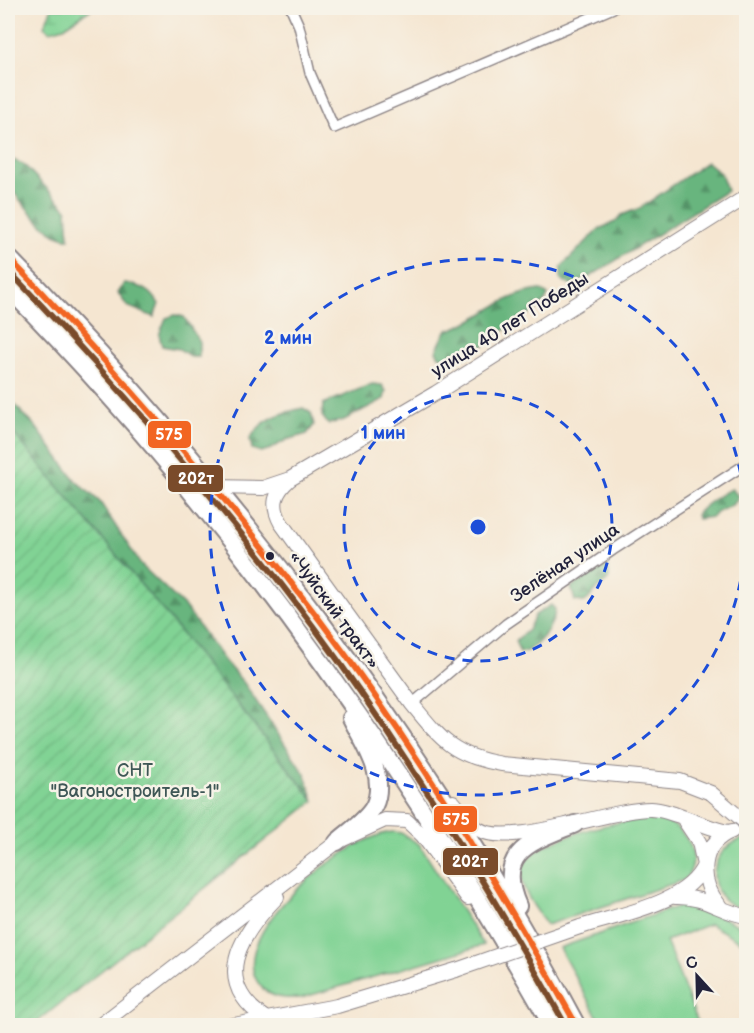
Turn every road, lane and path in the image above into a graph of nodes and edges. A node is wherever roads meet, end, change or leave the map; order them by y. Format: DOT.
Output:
graph roads {
  1 [pos="291,8"];
  2 [pos="613,8"];
  3 [pos="747,197"];
  4 [pos="8,257"];
  5 [pos="8,288"];
  6 [pos="747,464"];
  7 [pos="290,479"];
  8 [pos="214,487"];
  9 [pos="325,667"];
  10 [pos="412,704"];
  11 [pos="399,734"];
  12 [pos="684,819"];
  13 [pos="747,823"];
  14 [pos="575,824"];
  15 [pos="747,829"];
  16 [pos="728,832"];
  17 [pos="338,842"];
  18 [pos="704,865"];
  19 [pos="305,867"];
  20 [pos="674,897"];
  21 [pos="719,905"];
  22 [pos="747,916"];
  23 [pos="541,962"];
  24 [pos="522,972"];
  25 [pos="268,1020"];
  26 [pos="99,1026"];
  27 [pos="228,1026"];
  28 [pos="552,1026"];
  29 [pos="577,1026"];
  1 -- 2 [label="street"];
  3 -- 7 [label="street, улица 40 лет Победы"];
  4 -- 8 [label="highway, «Чуйский тракт»"];
  5 -- 9 [label="highway"];
  6 -- 10 [label="street, Зелёная улица"];
  7 -- 8 [label="street"];
  7 -- 10 [label="street"];
  8 -- 11 [label="highway, «Чуйский тракт»"];
  9 -- 17 [label="highway"];
  9 -- 24 [label="highway"];
  10 -- 13 [label="street"];
  11 -- 14 [label="street"];
  11 -- 23 [label="highway, «Чуйский тракт»"];
  12 -- 14 [label="street"];
  12 -- 16 [label="street"];
  12 -- 18 [label="street"];
  14 -- 23 [label="highway"];
  15 -- 16 [label="street"];
  16 -- 18 [label="street"];
  17 -- 19 [label="street"];
  17 -- 24 [label="street"];
  18 -- 20 [label="street"];
  18 -- 21 [label="street"];
  19 -- 25 [label="street"];
  19 -- 26 [label="street"];
  20 -- 21 [label="street"];
  20 -- 25 [label="street, bridge"];
  21 -- 22 [label="street"];
  23 -- 29 [label="highway, «Чуйский тракт»"];
  24 -- 28 [label="highway"];
  25 -- 27 [label="street"];
}
